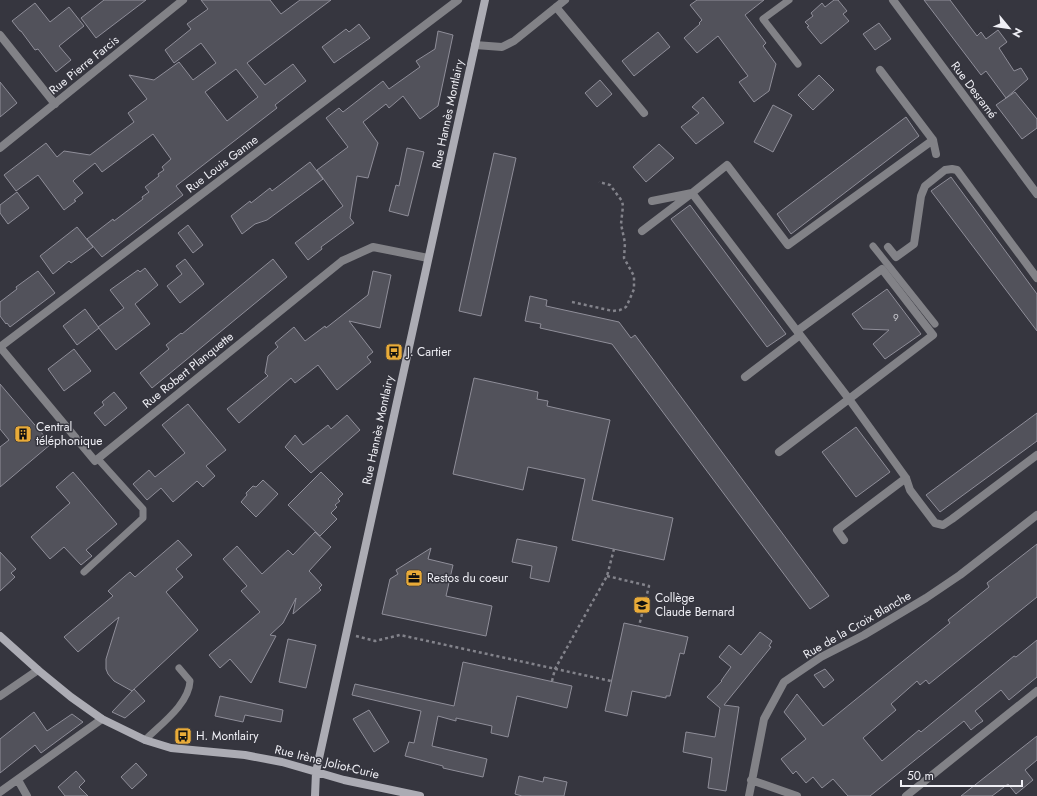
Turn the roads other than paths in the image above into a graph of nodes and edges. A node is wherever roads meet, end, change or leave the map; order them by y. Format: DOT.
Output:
graph roads {
  1 [pos="183,0"];
  2 [pos="458,0"];
  3 [pos="485,0"];
  4 [pos="565,0"];
  5 [pos="789,0"];
  6 [pos="893,0"];
  7 [pos="556,8"];
  8 [pos="0,35"];
  9 [pos="475,45"];
  10 [pos="798,64"];
  11 [pos="880,70"];
  12 [pos="55,104"];
  13 [pos="644,113"];
  14 [pos="933,140"];
  15 [pos="0,148"];
  16 [pos="936,154"];
  17 [pos="692,193"];
  18 [pos="1037,194"];
  19 [pos="652,200"];
  20 [pos="642,231"];
  21 [pos="873,246"];
  22 [pos="888,247"];
  23 [pos="428,258"];
  24 [pos="1037,278"];
  25 [pos="935,324"];
  26 [pos="799,333"];
  27 [pos="0,347"];
  28 [pos="745,377"];
  29 [pos="849,399"];
  30 [pos="779,452"];
  31 [pos="1037,455"];
  32 [pos="98,459"];
  33 [pos="906,478"];
  34 [pos="1037,515"];
  35 [pos="844,540"];
  36 [pos="84,572"];
  37 [pos="0,636"];
  38 [pos="179,668"];
  39 [pos="38,670"];
  40 [pos="1037,691"];
  41 [pos="0,696"];
  42 [pos="102,719"];
  43 [pos="145,740"];
  44 [pos="316,772"];
  45 [pos="18,780"];
  46 [pos="751,780"];
  47 [pos="0,792"];
  48 [pos="27,796"];
  49 [pos="315,796"];
  50 [pos="420,796"];
  51 [pos="749,796"];
  52 [pos="797,796"];
  53 [pos="906,796"];
  1 -- 12 [label="street, Rue Pierre Farcis"];
  2 -- 27 [label="street, Rue Louis Ganne"];
  3 -- 9 [label="street, Rue Hannès Montlairy"];
  4 -- 7 [label="street"];
  5 -- 10 [label="lane"];
  6 -- 18 [label="street, Rue Desramé"];
  7 -- 9 [label="street"];
  7 -- 13 [label="street"];
  8 -- 12 [label="street"];
  9 -- 23 [label="street, Rue Hannès Montlairy"];
  11 -- 14 [label="street"];
  12 -- 15 [label="street, Rue Pierre Farcis"];
  14 -- 16 [label="street"];
  14 -- 17 [label="street"];
  17 -- 19 [label="street"];
  17 -- 20 [label="street"];
  17 -- 26 [label="street"];
  21 -- 25 [label="lane"];
  22 -- 24 [label="street"];
  23 -- 32 [label="street, Rue Robert Planquette"];
  23 -- 44 [label="street, Rue Hannès Montlairy"];
  26 -- 28 [label="street"];
  26 -- 29 [label="street"];
  26 -- 29 [label="street"];
  27 -- 32 [label="street"];
  29 -- 30 [label="street"];
  29 -- 33 [label="street"];
  31 -- 33 [label="street"];
  32 -- 36 [label="lane"];
  33 -- 35 [label="street"];
  34 -- 46 [label="street, Rue de la Croix Blanche"];
  37 -- 39 [label="street, Rue Irène Joliot-Curie"];
  38 -- 43 [label="lane"];
  39 -- 41 [label="street"];
  39 -- 42 [label="street, Rue Irène Joliot-Curie"];
  40 -- 53 [label="street"];
  42 -- 43 [label="street, Rue Irène Joliot-Curie"];
  42 -- 45 [label="street"];
  43 -- 44 [label="street, Rue Irène Joliot-Curie"];
  44 -- 49 [label="street, Rue Hannès Montlairy"];
  44 -- 50 [label="street, Rue Irène Joliot-Curie"];
  45 -- 47 [label="street"];
  45 -- 48 [label="street"];
  46 -- 51 [label="street, Rue de la Croix Blanche"];
  46 -- 52 [label="street"];
}
